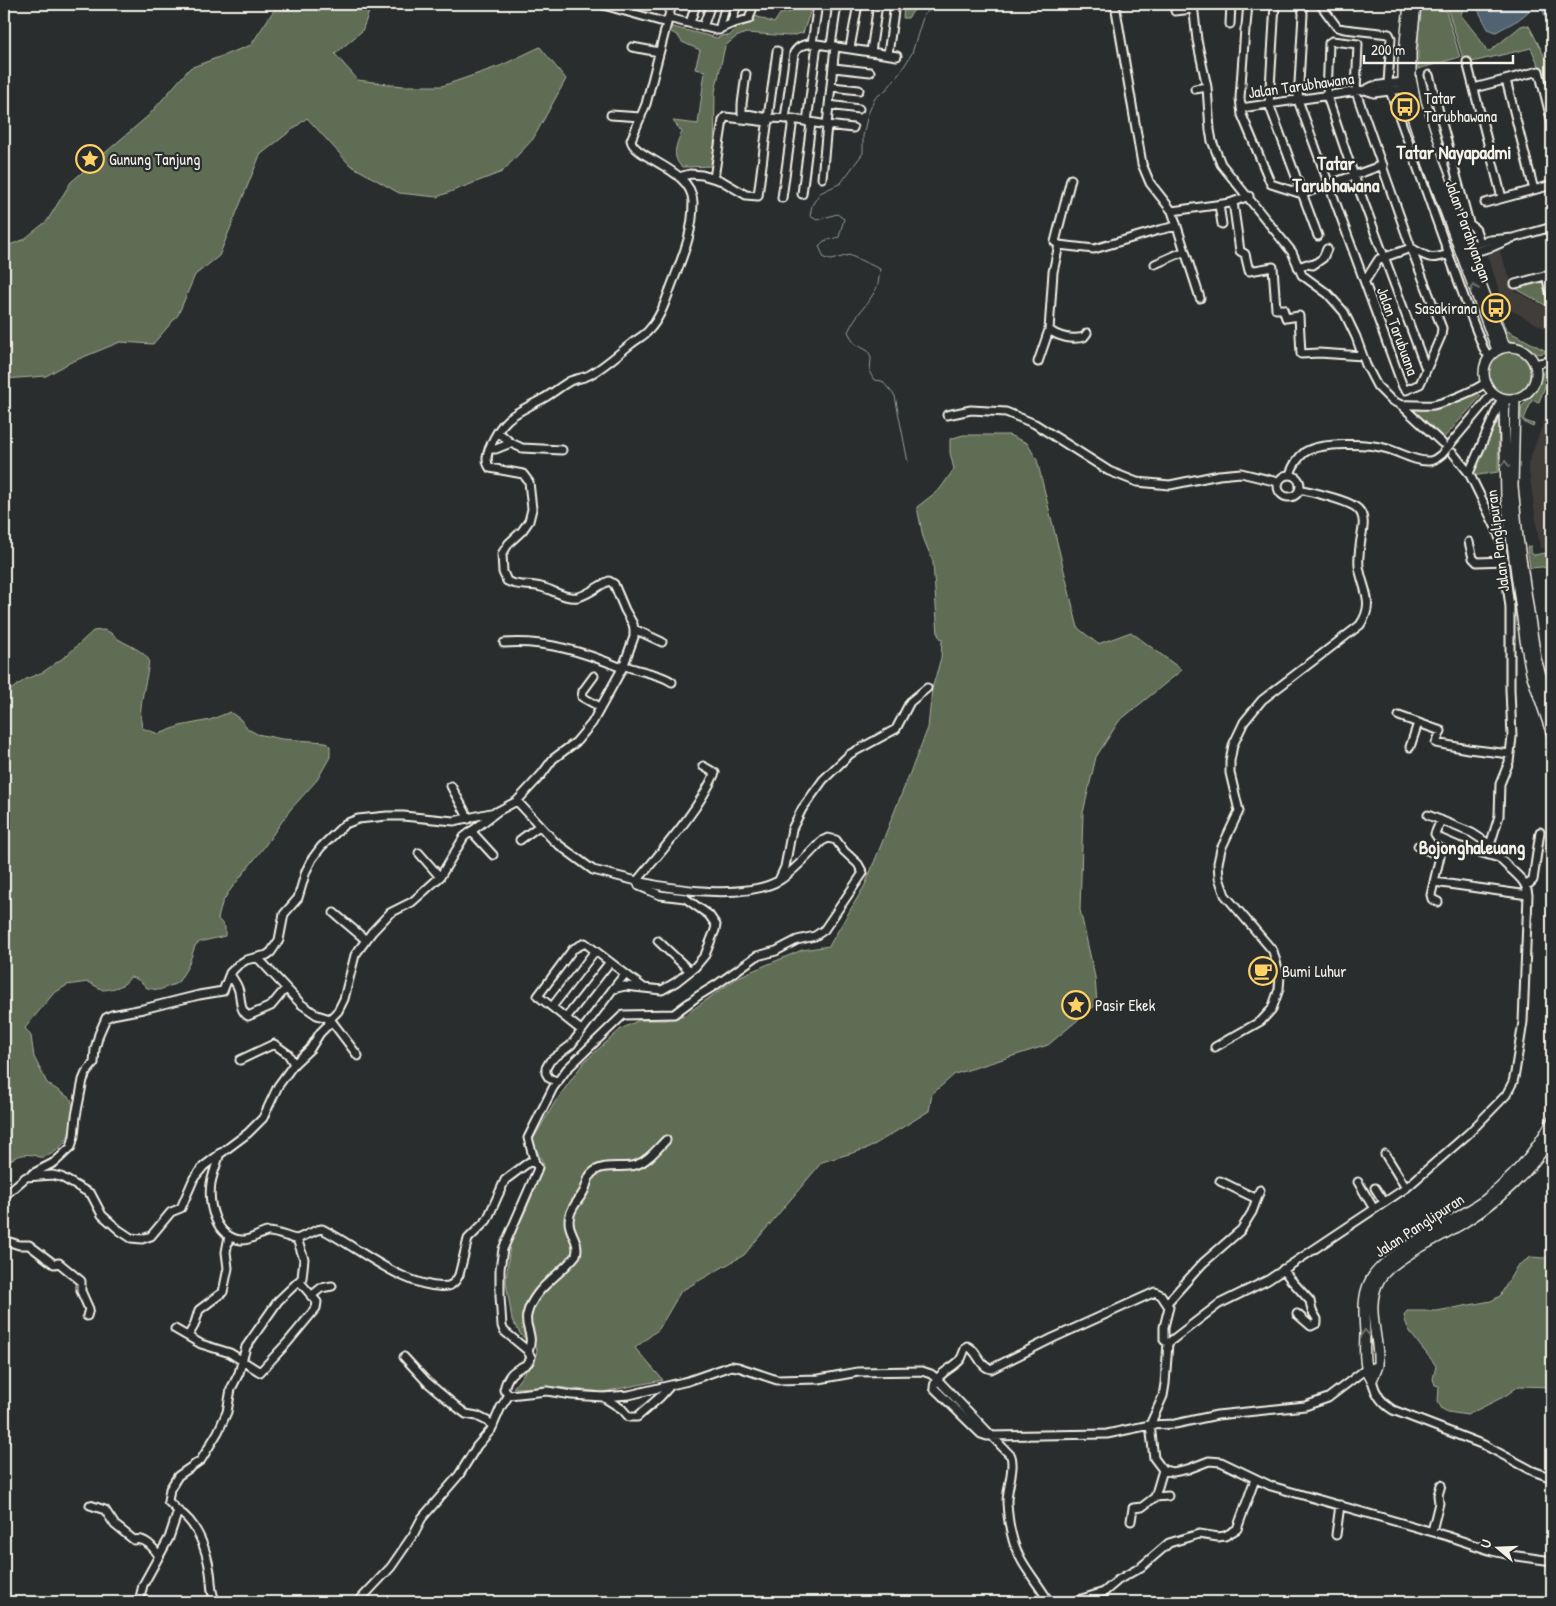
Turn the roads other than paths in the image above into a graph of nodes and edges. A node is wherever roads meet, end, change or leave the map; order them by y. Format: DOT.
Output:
graph roads {
  1 [pos="600,4"];
  2 [pos="672,4"];
  3 [pos="696,4"];
  4 [pos="711,4"];
  5 [pos="726,4"];
  6 [pos="737,4"];
  7 [pos="754,4"];
  8 [pos="818,4"];
  9 [pos="837,4"];
  10 [pos="858,4"];
  11 [pos="878,4"];
  12 [pos="895,4"];
  13 [pos="1115,4"];
  14 [pos="1232,4"];
  15 [pos="1248,4"];
  16 [pos="1275,4"];
  17 [pos="1320,4"];
  18 [pos="1409,4"];
  19 [pos="1416,4"];
  20 [pos="1301,5"];
  21 [pos="1193,7"];
  22 [pos="1175,11"];
  23 [pos="668,20"];
  24 [pos="690,23"];
  25 [pos="731,24"];
  26 [pos="1230,24"];
  27 [pos="704,27"];
  28 [pos="719,30"];
  29 [pos="1408,39"];
  30 [pos="815,43"];
  31 [pos="833,45"];
  32 [pos="632,47"];
  33 [pos="850,48"];
  34 [pos="776,51"];
  35 [pos="659,52"];
  36 [pos="871,52"];
  37 [pos="888,54"];
  38 [pos="897,56"];
  39 [pos="1467,62"];
  40 [pos="834,68"];
  41 [pos="870,72"];
  42 [pos="746,74"];
  43 [pos="1429,75"];
  44 [pos="1506,80"];
  45 [pos="1404,86"];
  46 [pos="832,87"];
  47 [pos="1207,87"];
  48 [pos="1389,87"];
  49 [pos="1474,88"];
  50 [pos="1195,89"];
  51 [pos="859,90"];
  52 [pos="1356,92"];
  53 [pos="1327,96"];
  54 [pos="1298,100"];
  55 [pos="1269,104"];
  56 [pos="829,105"];
  57 [pos="1241,108"];
  58 [pos="859,109"];
  59 [pos="611,115"];
  60 [pos="642,116"];
  61 [pos="789,119"];
  62 [pos="768,120"];
  63 [pos="809,122"];
  64 [pos="1552,122"];
  65 [pos="828,125"];
  66 [pos="853,128"];
  67 [pos="1432,163"];
  68 [pos="1383,165"];
  69 [pos="1354,176"];
  70 [pos="679,177"];
  71 [pos="714,178"];
  72 [pos="822,178"];
  73 [pos="1071,179"];
  74 [pos="1329,185"];
  75 [pos="1552,185"];
  76 [pos="1534,190"];
  77 [pos="802,194"];
  78 [pos="1302,194"];
  79 [pos="1249,196"];
  80 [pos="782,198"];
  81 [pos="1502,198"];
  82 [pos="1233,202"];
  83 [pos="1486,203"];
  84 [pos="1219,205"];
  85 [pos="1172,211"];
  86 [pos="1222,224"];
  87 [pos="1177,226"];
  88 [pos="1552,227"];
  89 [pos="1318,236"];
  90 [pos="1513,238"];
  91 [pos="1480,242"];
  92 [pos="1059,244"];
  93 [pos="1411,248"];
  94 [pos="1327,249"];
  95 [pos="1469,250"];
  96 [pos="1185,252"];
  97 [pos="1448,254"];
  98 [pos="1385,257"];
  99 [pos="1155,264"];
  100 [pos="1298,267"];
  101 [pos="1549,275"];
  102 [pos="1365,281"];
  103 [pos="1515,284"];
  104 [pos="1200,298"];
  105 [pos="1552,300"];
  106 [pos="1049,330"];
  107 [pos="1087,333"];
  108 [pos="1497,351"];
  109 [pos="1363,356"];
  110 [pos="1552,360"];
  111 [pos="1038,362"];
  112 [pos="1535,364"];
  113 [pos="1426,369"];
  114 [pos="1485,383"];
  115 [pos="1493,393"];
  116 [pos="1503,399"];
  117 [pos="1515,399"];
  118 [pos="1400,405"];
  119 [pos="947,415"];
  120 [pos="498,432"];
  121 [pos="511,443"];
  122 [pos="1442,443"];
  123 [pos="489,448"];
  124 [pos="562,450"];
  125 [pos="1453,453"];
  126 [pos="1469,473"];
  127 [pos="1290,474"];
  128 [pos="1278,482"];
  129 [pos="1300,489"];
  130 [pos="1469,542"];
  131 [pos="1504,560"];
  132 [pos="634,629"];
  133 [pos="662,642"];
  134 [pos="504,643"];
  135 [pos="623,666"];
  136 [pos="594,676"];
  137 [pos="672,682"];
  138 [pos="927,688"];
  139 [pos="600,707"];
  140 [pos="1552,710"];
  141 [pos="1399,716"];
  142 [pos="1418,723"];
  143 [pos="1552,735"];
  144 [pos="1410,747"];
  145 [pos="1510,754"];
  146 [pos="703,766"];
  147 [pos="451,786"];
  148 [pos="517,801"];
  149 [pos="498,811"];
  150 [pos="1428,815"];
  151 [pos="469,819"];
  152 [pos="1440,820"];
  153 [pos="539,826"];
  154 [pos="471,831"];
  155 [pos="1540,832"];
  156 [pos="520,840"];
  157 [pos="1418,846"];
  158 [pos="1492,846"];
  159 [pos="418,853"];
  160 [pos="493,855"];
  161 [pos="1499,858"];
  162 [pos="440,876"];
  163 [pos="637,881"];
  164 [pos="779,881"];
  165 [pos="1434,882"];
  166 [pos="1526,885"];
  167 [pos="1528,895"];
  168 [pos="1438,902"];
  169 [pos="334,913"];
  170 [pos="366,940"];
  171 [pos="658,941"];
  172 [pos="595,951"];
  173 [pos="258,958"];
  174 [pos="610,962"];
  175 [pos="690,971"];
  176 [pos="230,973"];
  177 [pos="625,974"];
  178 [pos="286,988"];
  179 [pos="612,989"];
  180 [pos="645,989"];
  181 [pos="552,1007"];
  182 [pos="330,1018"];
  183 [pos="566,1018"];
  184 [pos="582,1030"];
  185 [pos="1214,1048"];
  186 [pos="358,1056"];
  187 [pos="240,1060"];
  188 [pos="294,1064"];
  189 [pos="558,1082"];
  190 [pos="1552,1121"];
  191 [pos="1552,1137"];
  192 [pos="666,1140"];
  193 [pos="220,1153"];
  194 [pos="1385,1154"];
  195 [pos="535,1163"];
  196 [pos="26,1177"];
  197 [pos="1220,1181"];
  198 [pos="1358,1182"];
  199 [pos="1376,1188"];
  200 [pos="1406,1188"];
  201 [pos="1260,1190"];
  202 [pos="4,1196"];
  203 [pos="1257,1199"];
  204 [pos="1384,1202"];
  205 [pos="1374,1209"];
  206 [pos="1462,1220"];
  207 [pos="229,1236"];
  208 [pos="297,1239"];
  209 [pos="4,1240"];
  210 [pos="1283,1269"];
  211 [pos="300,1282"];
  212 [pos="332,1286"];
  213 [pos="311,1296"];
  214 [pos="1167,1303"];
  215 [pos="1297,1314"];
  216 [pos="87,1316"];
  217 [pos="175,1329"];
  218 [pos="188,1336"];
  219 [pos="1168,1343"];
  220 [pos="528,1352"];
  221 [pos="404,1358"];
  222 [pos="242,1360"];
  223 [pos="1378,1366"];
  224 [pos="1366,1369"];
  225 [pos="937,1379"];
  226 [pos="1372,1380"];
  227 [pos="670,1386"];
  228 [pos="509,1394"];
  229 [pos="603,1397"];
  230 [pos="1150,1425"];
  231 [pos="493,1426"];
  232 [pos="994,1437"];
  233 [pos="1163,1470"];
  234 [pos="1552,1478"];
  235 [pos="1255,1479"];
  236 [pos="1441,1485"];
  237 [pos="1168,1496"];
  238 [pos="1155,1498"];
  239 [pos="90,1504"];
  240 [pos="1340,1506"];
  241 [pos="178,1511"];
  242 [pos="1132,1521"];
  243 [pos="1432,1531"];
  244 [pos="1336,1535"];
  245 [pos="159,1556"];
  246 [pos="1552,1561"];
  247 [pos="138,1602"];
  248 [pos="216,1602"];
  249 [pos="358,1602"];
  250 [pos="1049,1602"];
  251 [pos="1072,1602"];
  1 -- 23 [label="street"];
  2 -- 23 [label="street"];
  3 -- 24 [label="street"];
  4 -- 27 [label="street"];
  5 -- 28 [label="street"];
  6 -- 25 [label="street"];
  7 -- 25 [label="street"];
  8 -- 30 [label="street"];
  9 -- 31 [label="street"];
  10 -- 33 [label="street"];
  11 -- 36 [label="street"];
  12 -- 37 [label="street"];
  13 -- 85 [label="street"];
  14 -- 26 [label="street"];
  15 -- 57 [label="street"];
  16 -- 55 [label="street"];
  17 -- 48 [label="street"];
  18 -- 29 [label="main road, Jalan Parahyangan"];
  19 -- 29 [label="main road, Jalan Parahyangan"];
  20 -- 54 [label="street"];
  21 -- 22 [label="street"];
  21 -- 47 [label="street"];
  23 -- 24 [label="street"];
  23 -- 35 [label="street"];
  24 -- 27 [label="street"];
  25 -- 28 [label="street"];
  27 -- 28 [label="street"];
  29 -- 45 [label="main road, Jalan Parahyangan"];
  29 -- 67 [label="main road, Jalan Parahyangan"];
  30 -- 31 [label="street"];
  30 -- 61 [label="street"];
  30 -- 63 [label="street"];
  31 -- 33 [label="street"];
  31 -- 40 [label="street"];
  32 -- 35 [label="street"];
  33 -- 36 [label="street"];
  34 -- 62 [label="street"];
  35 -- 60 [label="street"];
  36 -- 37 [label="street"];
  37 -- 38 [label="street"];
  39 -- 49 [label="street"];
  40 -- 41 [label="street"];
  40 -- 46 [label="street"];
  42 -- 62 [label="street"];
  43 -- 91 [label="street"];
  44 -- 49 [label="street"];
  44 -- 64 [label="street"];
  44 -- 76 [label="street"];
  45 -- 48 [label="street, Jalan Tarubhawana"];
  45 -- 67 [label="main road, Jalan Parahyangan"];
  46 -- 51 [label="street"];
  46 -- 56 [label="street"];
  47 -- 50 [label="street"];
  47 -- 79 [label="street"];
  48 -- 52 [label="street, Jalan Tarubhawana"];
  48 -- 97 [label="street"];
  49 -- 81 [label="street"];
  52 -- 53 [label="street, Jalan Tarubhawana"];
  52 -- 53 [label="street"];
  52 -- 68 [label="street"];
  53 -- 54 [label="street, Jalan Tarubhawana"];
  53 -- 69 [label="street"];
  54 -- 55 [label="street, Jalan Tarubhawana"];
  54 -- 74 [label="street, Jalan Tarubuana"];
  55 -- 57 [label="street, Jalan Tarubhawana"];
  55 -- 78 [label="street"];
  56 -- 58 [label="street"];
  56 -- 65 [label="street"];
  57 -- 78 [label="street"];
  59 -- 60 [label="street"];
  60 -- 70 [label="street"];
  61 -- 62 [label="street"];
  61 -- 63 [label="street"];
  61 -- 80 [label="street"];
  62 -- 71 [label="street"];
  62 -- 71 [label="street"];
  63 -- 65 [label="street"];
  63 -- 77 [label="street"];
  65 -- 66 [label="street"];
  65 -- 72 [label="street"];
  67 -- 95 [label="main road, Jalan Parahyangan"];
  108 -- 67 [label="main road, Jalan Parahyangan, one-way"];
  68 -- 69 [label="street"];
  68 -- 93 [label="street"];
  69 -- 74 [label="street"];
  69 -- 98 [label="street"];
  70 -- 71 [label="street"];
  70 -- 120 [label="street"];
  73 -- 92 [label="street"];
  74 -- 78 [label="street"];
  74 -- 102 [label="street, Jalan Tarubuana"];
  75 -- 76 [label="street"];
  76 -- 81 [label="street"];
  78 -- 89 [label="street"];
  79 -- 82 [label="street"];
  79 -- 100 [label="street"];
  81 -- 83 [label="street"];
  82 -- 84 [label="street"];
  82 -- 109 [label="street"];
  84 -- 85 [label="street"];
  84 -- 86 [label="street"];
  85 -- 87 [label="street"];
  87 -- 92 [label="street"];
  87 -- 96 [label="street"];
  88 -- 90 [label="street"];
  90 -- 91 [label="street"];
  90 -- 95 [label="street"];
  91 -- 95 [label="street"];
  92 -- 106 [label="street"];
  93 -- 97 [label="street"];
  93 -- 98 [label="street"];
  93 -- 113 [label="street"];
  94 -- 100 [label="street"];
  95 -- 108 [label="main road, Jalan Parahyangan"];
  96 -- 99 [label="street"];
  96 -- 104 [label="street"];
  97 -- 108 [label="street"];
  98 -- 102 [label="street"];
  98 -- 113 [label="street"];
  100 -- 109 [label="street"];
  101 -- 103 [label="street"];
  101 -- 105 [label="street"];
  102 -- 113 [label="street, Jalan Tarubuana"];
  106 -- 107 [label="street"];
  106 -- 111 [label="street"];
  108 -- 112 [label="main road"];
  108 -- 114 [label="main road"];
  109 -- 118 [label="street"];
  110 -- 112 [label="street"];
  112 -- 117 [label="main road"];
  114 -- 115 [label="main road"];
  114 -- 118 [label="street"];
  115 -- 116 [label="main road"];
  115 -- 127 [label="street"];
  116 -- 117 [label="main road"];
  116 -- 126 [label="street"];
  143 -- 116 [label="main road, Jalan Panglipuran, one-way"];
  117 -- 140 [label="main road, Jalan Panglipuran"];
  118 -- 122 [label="street"];
  119 -- 128 [label="street"];
  120 -- 121 [label="street"];
  120 -- 123 [label="street"];
  121 -- 123 [label="street"];
  121 -- 124 [label="street"];
  123 -- 132 [label="street"];
  125 -- 126 [label="street"];
  126 -- 131 [label="street"];
  127 -- 128 [label="street"];
  127 -- 129 [label="street"];
  128 -- 129 [label="street"];
  129 -- 185 [label="street"];
  130 -- 131 [label="street"];
  131 -- 145 [label="street"];
  132 -- 133 [label="street"];
  132 -- 135 [label="street"];
  134 -- 135 [label="street"];
  135 -- 137 [label="street"];
  135 -- 139 [label="street"];
  136 -- 139 [label="street"];
  138 -- 164 [label="street"];
  139 -- 148 [label="street"];
  141 -- 142 [label="street"];
  142 -- 144 [label="street"];
  142 -- 145 [label="street"];
  145 -- 158 [label="street"];
  146 -- 163 [label="street"];
  147 -- 151 [label="street"];
  148 -- 149 [label="street"];
  148 -- 153 [label="street"];
  149 -- 151 [label="street"];
  149 -- 154 [label="street"];
  150 -- 152 [label="street"];
  151 -- 173 [label="street"];
  152 -- 158 [label="street"];
  152 -- 161 [label="street"];
  153 -- 156 [label="street"];
  153 -- 163 [label="street"];
  154 -- 160 [label="street"];
  154 -- 162 [label="street"];
  155 -- 166 [label="street"];
  157 -- 165 [label="street"];
  158 -- 161 [label="street"];
  159 -- 162 [label="street"];
  161 -- 166 [label="street"];
  162 -- 170 [label="street"];
  163 -- 164 [label="street"];
  163 -- 175 [label="street"];
  164 -- 189 [label="street"];
  165 -- 167 [label="street"];
  165 -- 168 [label="street"];
  166 -- 167 [label="street"];
  167 -- 200 [label="street"];
  169 -- 170 [label="street"];
  170 -- 182 [label="street"];
  171 -- 175 [label="street"];
  172 -- 174 [label="street"];
  172 -- 181 [label="street"];
  172 -- 181 [label="street"];
  173 -- 176 [label="street"];
  173 -- 178 [label="street"];
  174 -- 177 [label="street"];
  174 -- 183 [label="street"];
  175 -- 180 [label="street"];
  176 -- 178 [label="street"];
  176 -- 196 [label="street"];
  177 -- 179 [label="street"];
  177 -- 180 [label="street"];
  178 -- 182 [label="street"];
  179 -- 180 [label="street"];
  179 -- 184 [label="street"];
  181 -- 183 [label="street"];
  182 -- 186 [label="street"];
  182 -- 188 [label="street"];
  183 -- 184 [label="street"];
  184 -- 189 [label="street"];
  187 -- 188 [label="street"];
  188 -- 193 [label="street"];
  189 -- 195 [label="street"];
  190 -- 206 [label="main road, Jalan Panglipuran"];
  191 -- 206 [label="main road, Jalan Panglipuran"];
  192 -- 220 [label="street"];
  193 -- 196 [label="street"];
  193 -- 207 [label="street"];
  194 -- 200 [label="street"];
  195 -- 208 [label="street"];
  195 -- 220 [label="street"];
  196 -- 202 [label="street"];
  197 -- 203 [label="street"];
  198 -- 205 [label="street"];
  199 -- 204 [label="street"];
  200 -- 204 [label="street"];
  201 -- 203 [label="street"];
  203 -- 214 [label="street"];
  204 -- 205 [label="street"];
  205 -- 210 [label="street"];
  206 -- 223 [label="main road, Jalan Panglipuran"];
  224 -- 206 [label="main road, Jalan Panglipuran, one-way"];
  207 -- 208 [label="street"];
  207 -- 218 [label="street"];
  208 -- 211 [label="street"];
  209 -- 216 [label="street"];
  210 -- 215 [label="street"];
  210 -- 219 [label="street"];
  211 -- 213 [label="street"];
  211 -- 222 [label="street"];
  212 -- 213 [label="street"];
  213 -- 222 [label="street"];
  214 -- 219 [label="street"];
  214 -- 225 [label="street"];
  217 -- 218 [label="street"];
  218 -- 222 [label="street"];
  219 -- 230 [label="street"];
  220 -- 228 [label="street"];
  221 -- 231 [label="street"];
  222 -- 241 [label="street"];
  223 -- 224 [label="street"];
  223 -- 226 [label="main road, Jalan Panglipuran"];
  224 -- 226 [label="main road, Jalan Panglipuran"];
  224 -- 230 [label="street"];
  225 -- 227 [label="street"];
  225 -- 232 [label="street"];
  226 -- 234 [label="street"];
  227 -- 229 [label="street"];
  227 -- 229 [label="street"];
  228 -- 229 [label="street"];
  228 -- 231 [label="street"];
  230 -- 232 [label="street"];
  230 -- 233 [label="street"];
  231 -- 249 [label="street"];
  232 -- 250 [label="street"];
  233 -- 235 [label="street"];
  233 -- 238 [label="street"];
  235 -- 240 [label="street"];
  235 -- 251 [label="street"];
  236 -- 243 [label="street"];
  237 -- 238 [label="street"];
  238 -- 242 [label="street"];
  239 -- 245 [label="street"];
  240 -- 243 [label="street"];
  240 -- 244 [label="street"];
  241 -- 245 [label="street"];
  241 -- 248 [label="street"];
  243 -- 246 [label="street"];
  245 -- 247 [label="street"];
}
